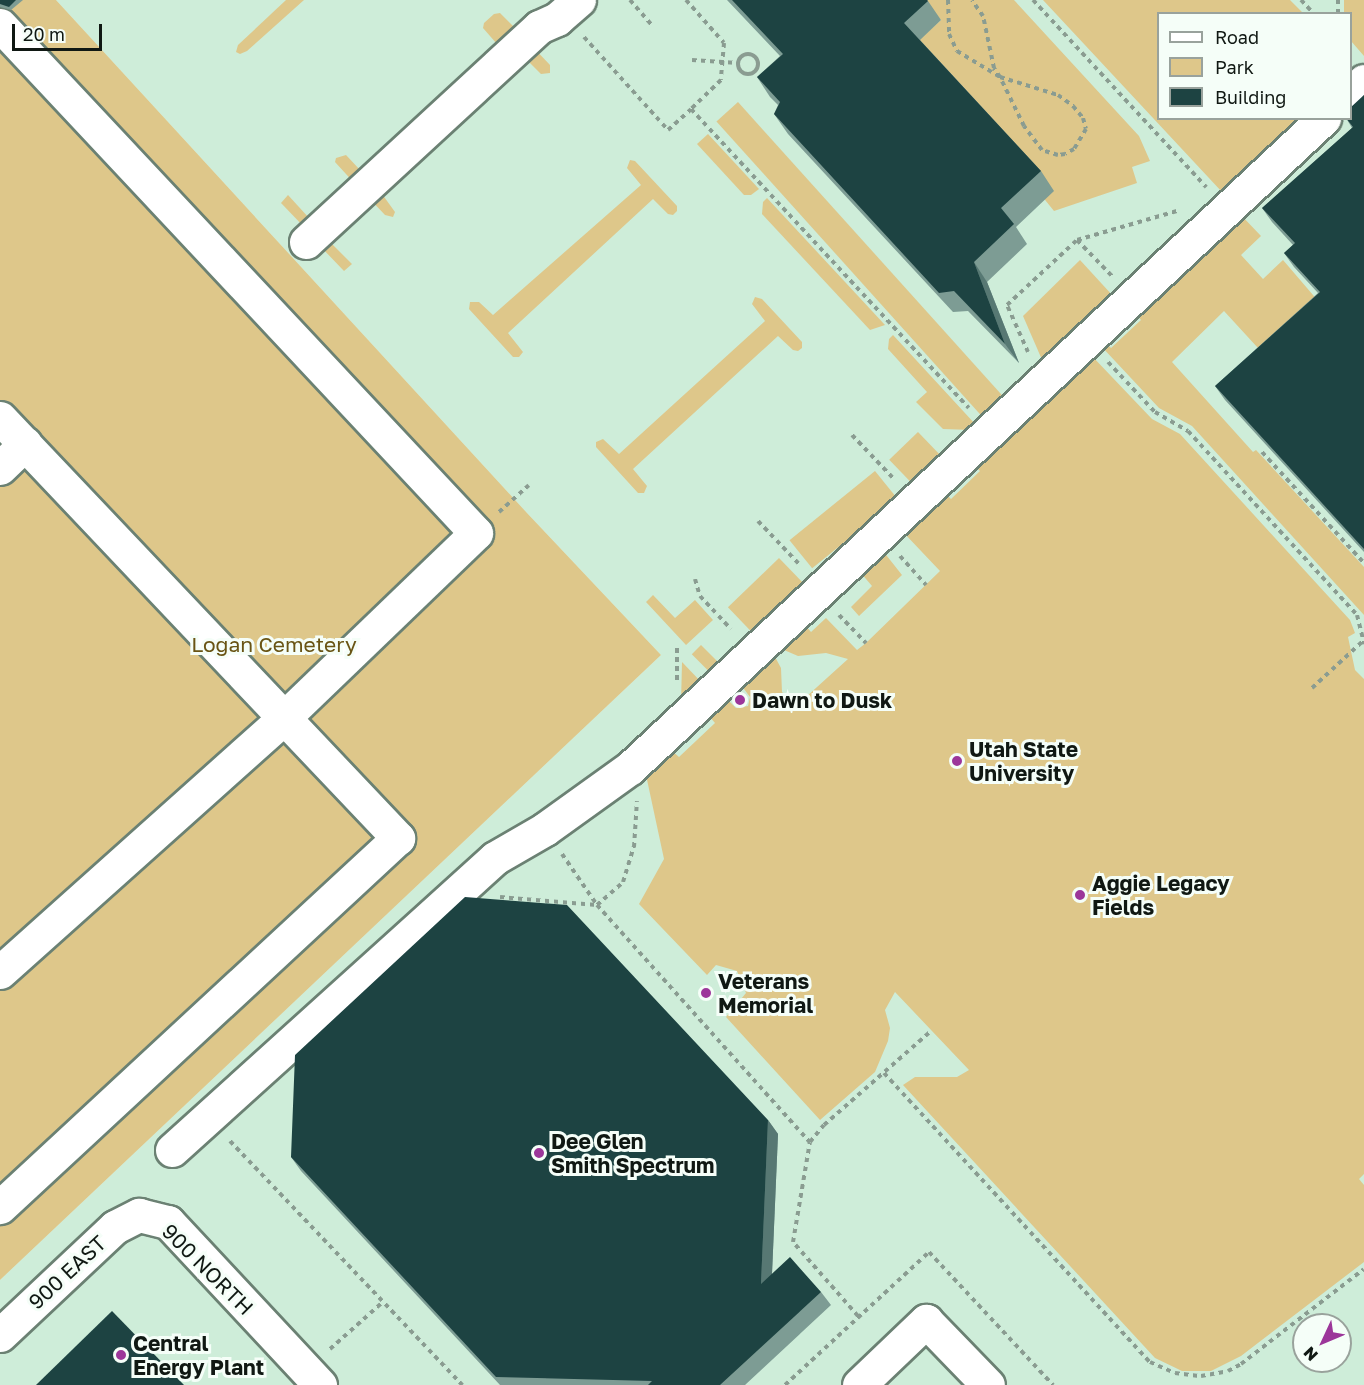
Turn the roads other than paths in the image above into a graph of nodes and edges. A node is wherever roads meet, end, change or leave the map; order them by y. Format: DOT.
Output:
graph roads {
  1 [pos="570,7"];
  2 [pos="0,25"];
  3 [pos="1364,81"];
  4 [pos="1352,92"];
  5 [pos="1322,120"];
  6 [pos="306,242"];
  7 [pos="0,418"];
  8 [pos="25,444"];
  9 [pos="0,468"];
  10 [pos="284,718"];
  11 [pos="0,972"];
  12 [pos="172,1150"];
  13 [pos="0,1207"];
  14 [pos="139,1215"];
  15 [pos="0,1335"];
  16 [pos="321,1371"];
  17 [pos="859,1385"];
  18 [pos="988,1385"];
  1 -- 6 [label="street"];
  2 -- 10 [label="street"];
  3 -- 4 [label="street"];
  5 -- 12 [label="street"];
  7 -- 8 [label="street"];
  8 -- 9 [label="street"];
  8 -- 10 [label="street"];
  10 -- 11 [label="street"];
  10 -- 13 [label="street"];
  14 -- 15 [label="street, 900 EAST"];
  14 -- 16 [label="street, 900 NORTH"];
  17 -- 18 [label="street"];
}
